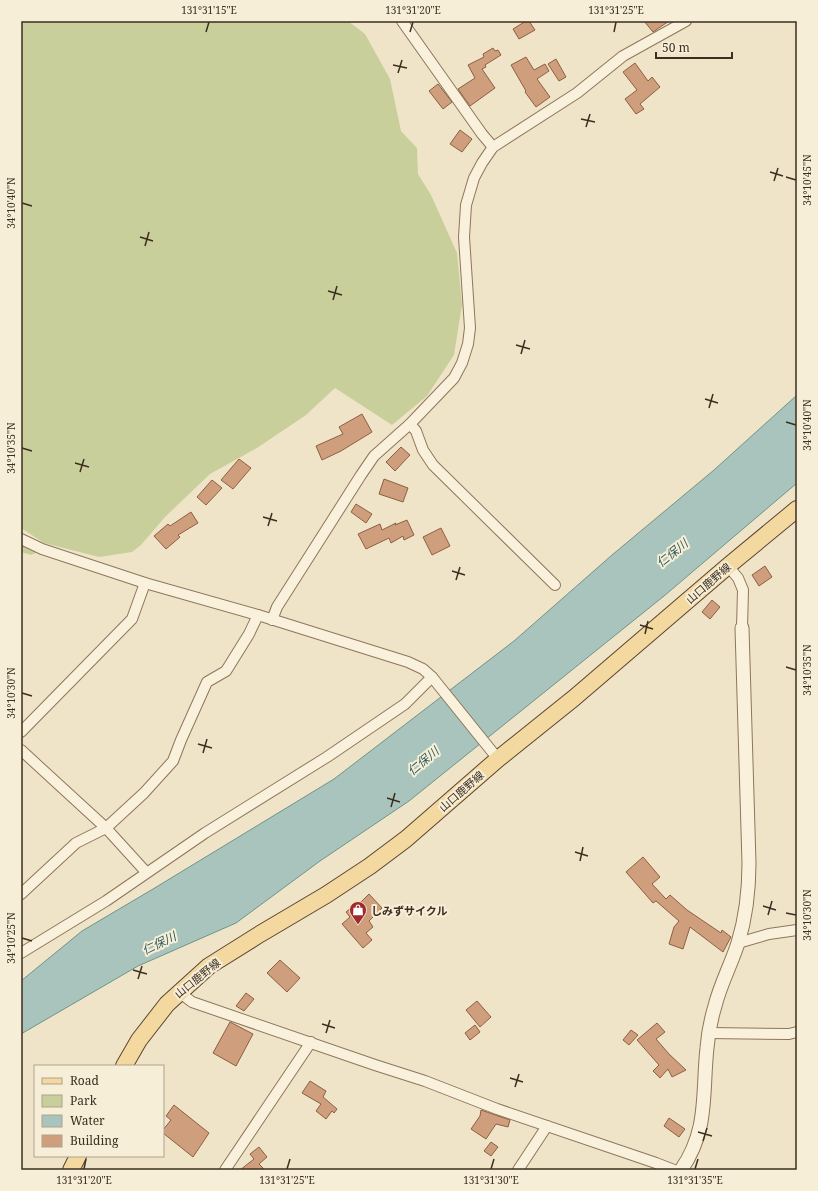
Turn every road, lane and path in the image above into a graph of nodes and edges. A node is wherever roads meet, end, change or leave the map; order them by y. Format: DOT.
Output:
graph roads {
  1 [pos="402,21"];
  2 [pos="686,21"];
  3 [pos="493,147"];
  4 [pos="410,424"];
  5 [pos="797,509"];
  6 [pos="21,539"];
  7 [pos="728,566"];
  8 [pos="145,583"];
  9 [pos="555,585"];
  10 [pos="258,616"];
  11 [pos="272,620"];
  12 [pos="742,628"];
  13 [pos="434,679"];
  14 [pos="21,732"];
  15 [pos="21,750"];
  16 [pos="494,754"];
  17 [pos="106,828"];
  18 [pos="146,872"];
  19 [pos="21,894"];
  20 [pos="797,930"];
  21 [pos="738,943"];
  22 [pos="21,953"];
  23 [pos="179,992"];
  24 [pos="797,1032"];
  25 [pos="709,1033"];
  26 [pos="311,1042"];
  27 [pos="125,1065"];
  28 [pos="547,1126"];
  29 [pos="78,1157"];
  30 [pos="71,1170"];
  31 [pos="225,1170"];
  32 [pos="518,1170"];
  33 [pos="674,1170"];
  34 [pos="681,1170"];
  1 -- 3 [label="street"];
  2 -- 3 [label="street"];
  3 -- 4 [label="street"];
  4 -- 9 [label="street"];
  4 -- 11 [label="street"];
  5 -- 7 [label="main road, 山口鹿野線"];
  6 -- 8 [label="street"];
  7 -- 12 [label="street"];
  7 -- 16 [label="main road, 山口鹿野線"];
  8 -- 10 [label="street"];
  8 -- 14 [label="street"];
  10 -- 11 [label="street"];
  10 -- 17 [label="street"];
  11 -- 13 [label="street"];
  12 -- 21 [label="street"];
  13 -- 16 [label="street"];
  13 -- 18 [label="street"];
  15 -- 17 [label="street"];
  16 -- 23 [label="main road, 山口鹿野線"];
  17 -- 18 [label="street"];
  17 -- 19 [label="street"];
  18 -- 22 [label="street"];
  20 -- 21 [label="street"];
  21 -- 25 [label="street"];
  23 -- 26 [label="street"];
  23 -- 27 [label="main road, 山口鹿野線"];
  24 -- 25 [label="street"];
  25 -- 34 [label="street"];
  26 -- 28 [label="street"];
  26 -- 31 [label="street"];
  28 -- 32 [label="street"];
  28 -- 33 [label="street"];
  29 -- 30 [label="main road"];
}
